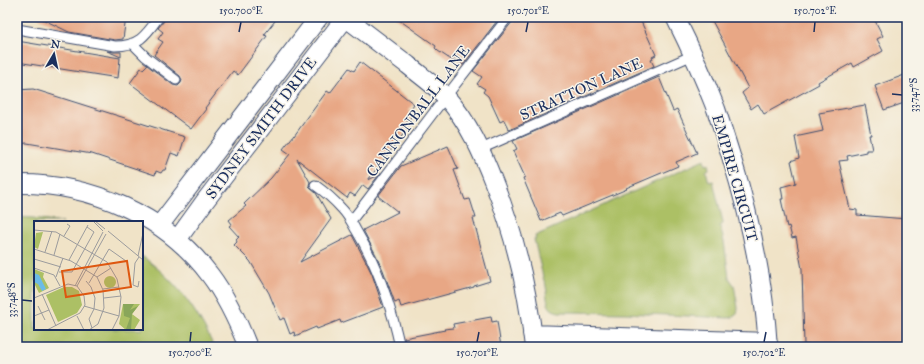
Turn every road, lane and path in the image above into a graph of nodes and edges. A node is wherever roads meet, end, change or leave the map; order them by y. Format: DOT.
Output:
graph roads {
  1 [pos="159,17"];
  2 [pos="319,17"];
  3 [pos="346,17"];
  4 [pos="508,17"];
  5 [pos="675,17"];
  6 [pos="17,29"];
  7 [pos="132,43"];
  8 [pos="693,54"];
  9 [pos="176,80"];
  10 [pos="446,97"];
  11 [pos="481,149"];
  12 [pos="17,184"];
  13 [pos="315,184"];
  14 [pos="351,221"];
  15 [pos="159,226"];
  16 [pos="177,240"];
  17 [pos="533,340"];
  18 [pos="768,344"];
  19 [pos="248,347"];
  20 [pos="400,347"];
  1 -- 7 [label="lane"];
  2 -- 15 [label="street, SYDNEY SMITH DRIVE"];
  3 -- 10 [label="street"];
  3 -- 16 [label="street, SYDNEY SMITH DRIVE"];
  4 -- 10 [label="lane, CANNONBALL LANE"];
  5 -- 8 [label="street, EMPIRE CIRCUIT"];
  6 -- 7 [label="lane"];
  7 -- 9 [label="lane"];
  8 -- 11 [label="lane, STRATTON LANE"];
  8 -- 18 [label="street, EMPIRE CIRCUIT"];
  10 -- 11 [label="street"];
  10 -- 14 [label="lane, CANNONBALL LANE"];
  11 -- 17 [label="street"];
  12 -- 15 [label="street"];
  13 -- 14 [label="lane"];
  14 -- 20 [label="lane"];
  15 -- 16 [label="street"];
  16 -- 19 [label="street"];
  17 -- 18 [label="street"];
}
